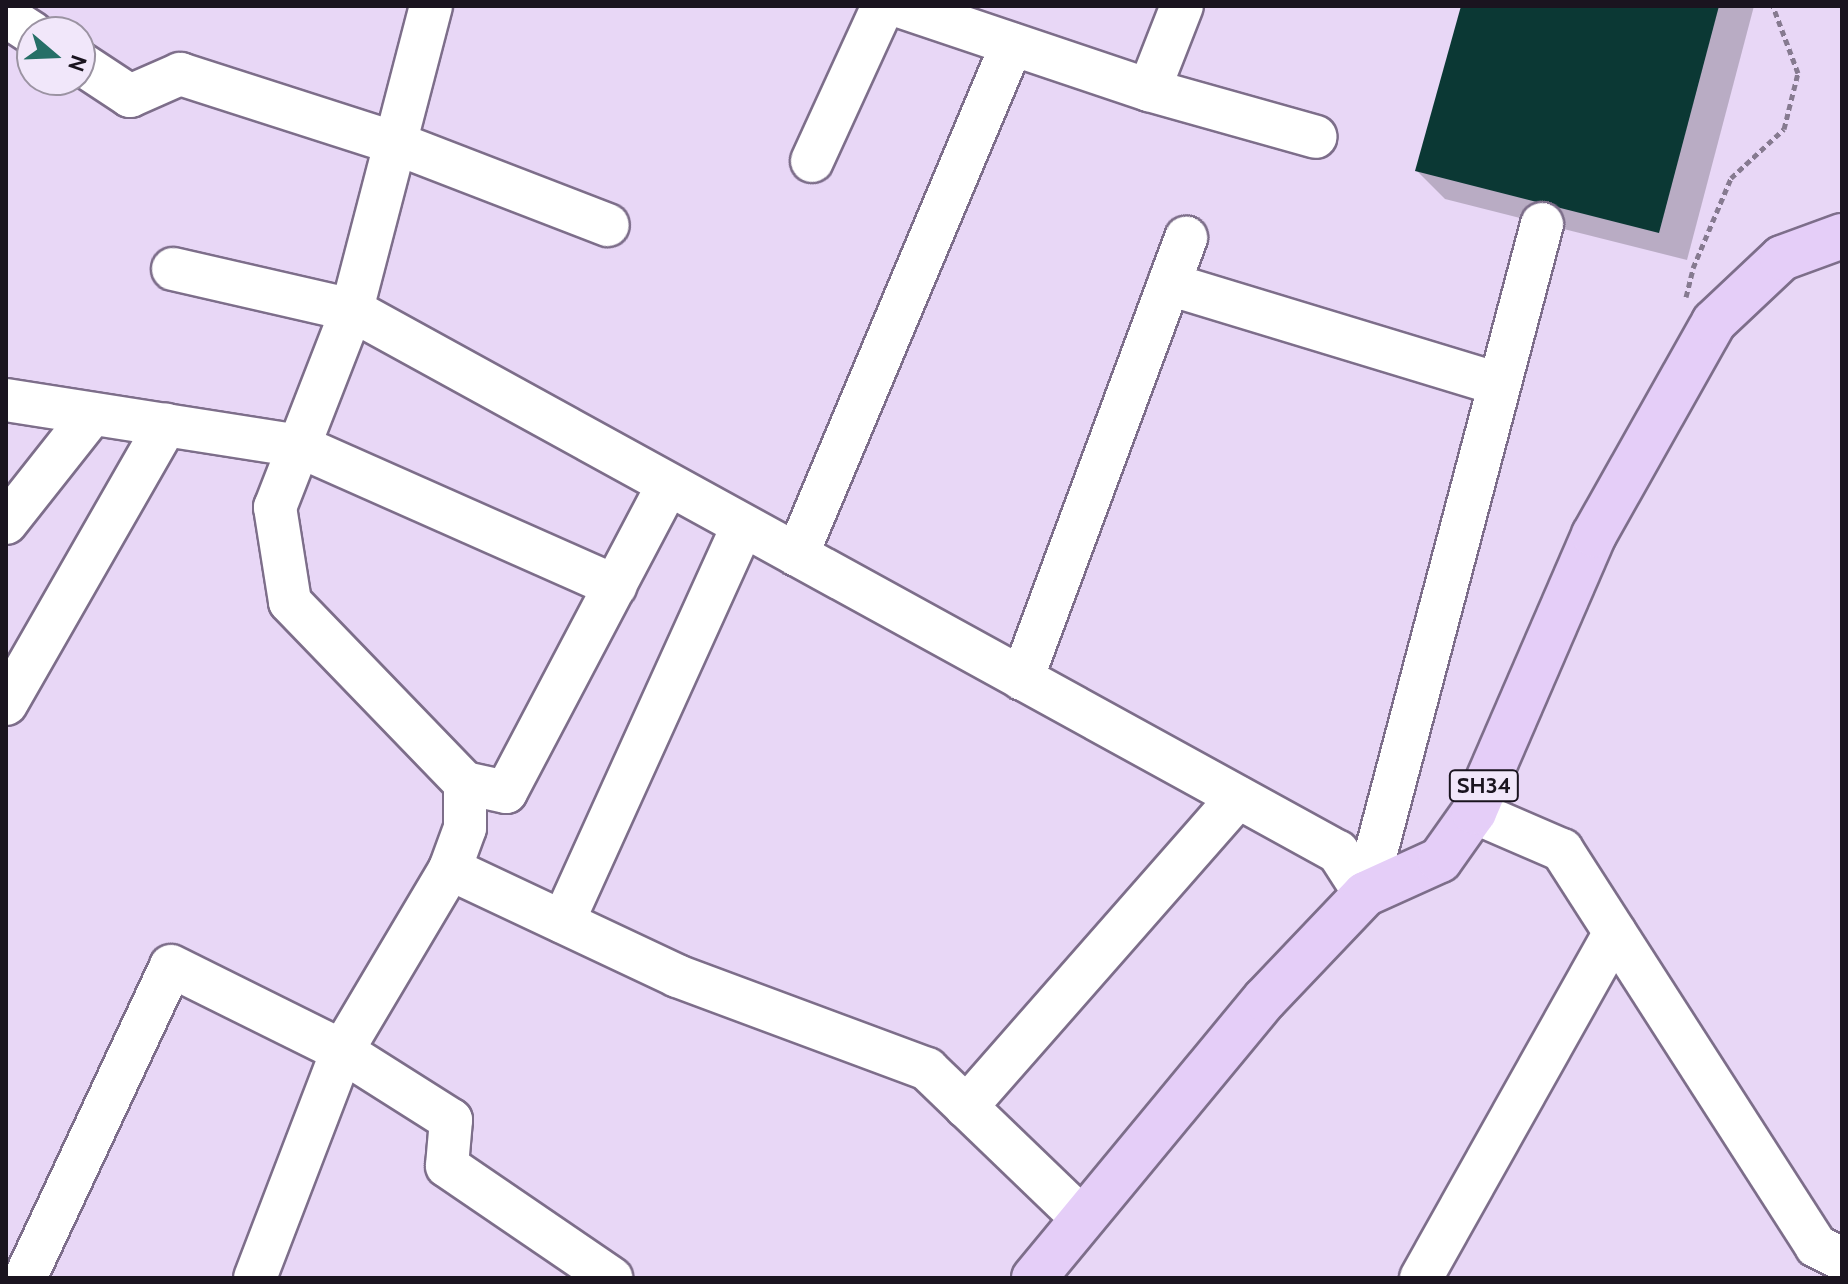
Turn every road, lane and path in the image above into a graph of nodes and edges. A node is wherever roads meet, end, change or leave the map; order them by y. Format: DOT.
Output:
graph roads {
  1 [pos="431,6"];
  2 [pos="883,6"];
  3 [pos="899,6"];
  4 [pos="1182,6"];
  5 [pos="1773,6"];
  6 [pos="1012,44"];
  7 [pos="96,74"];
  8 [pos="1149,90"];
  9 [pos="1316,137"];
  10 [pos="395,143"];
  11 [pos="812,161"];
  12 [pos="1542,224"];
  13 [pos="608,225"];
  14 [pos="1842,236"];
  15 [pos="1186,237"];
  16 [pos="173,269"];
  17 [pos="1169,284"];
  18 [pos="352,310"];
  19 [pos="1682,313"];
  20 [pos="1499,384"];
  21 [pos="6,400"];
  22 [pos="92,414"];
  23 [pos="166,425"];
  24 [pos="299,446"];
  25 [pos="668,485"];
  26 [pos="6,523"];
  27 [pos="743,526"];
  28 [pos="797,555"];
  29 [pos="615,586"];
  30 [pos="1022,679"];
  31 [pos="6,704"];
  32 [pos="465,783"];
  33 [pos="1238,797"];
  34 [pos="1474,812"];
  35 [pos="450,869"];
  36 [pos="1365,894"];
  37 [pos="563,922"];
  38 [pos="1615,933"];
  39 [pos="342,1051"];
  40 [pos="966,1107"];
  41 [pos="1083,1219"];
  42 [pos="1822,1261"];
  43 [pos="25,1278"];
  44 [pos="255,1278"];
  45 [pos="611,1278"];
  46 [pos="1034,1278"];
  47 [pos="1421,1278"];
  1 -- 10 [label="street"];
  2 -- 11 [label="street"];
  3 -- 6 [label="street"];
  4 -- 8 [label="street"];
  5 -- 19 [label="path"];
  6 -- 8 [label="street"];
  6 -- 28 [label="street"];
  7 -- 10 [label="street"];
  8 -- 9 [label="street"];
  10 -- 13 [label="street"];
  10 -- 18 [label="street"];
  12 -- 20 [label="street"];
  14 -- 34 [label="main road, SH34"];
  15 -- 17 [label="street"];
  16 -- 18 [label="street"];
  17 -- 20 [label="street"];
  17 -- 30 [label="street"];
  18 -- 24 [label="street"];
  18 -- 25 [label="street"];
  20 -- 36 [label="street"];
  21 -- 22 [label="street"];
  22 -- 23 [label="street"];
  22 -- 26 [label="street"];
  23 -- 24 [label="street"];
  23 -- 31 [label="street"];
  24 -- 29 [label="street"];
  24 -- 32 [label="street"];
  25 -- 27 [label="street"];
  25 -- 29 [label="street"];
  27 -- 28 [label="street"];
  27 -- 37 [label="street"];
  28 -- 30 [label="street"];
  29 -- 32 [label="street"];
  30 -- 33 [label="street"];
  32 -- 35 [label="street"];
  33 -- 36 [label="street"];
  33 -- 40 [label="street"];
  34 -- 36 [label="main road, SH34"];
  34 -- 38 [label="street"];
  35 -- 37 [label="street"];
  35 -- 39 [label="street"];
  36 -- 41 [label="main road, SH34"];
  37 -- 40 [label="street"];
  38 -- 42 [label="street"];
  38 -- 47 [label="street"];
  39 -- 43 [label="street"];
  39 -- 44 [label="street"];
  39 -- 45 [label="street"];
  40 -- 41 [label="street"];
  41 -- 46 [label="main road, SH34"];
}
